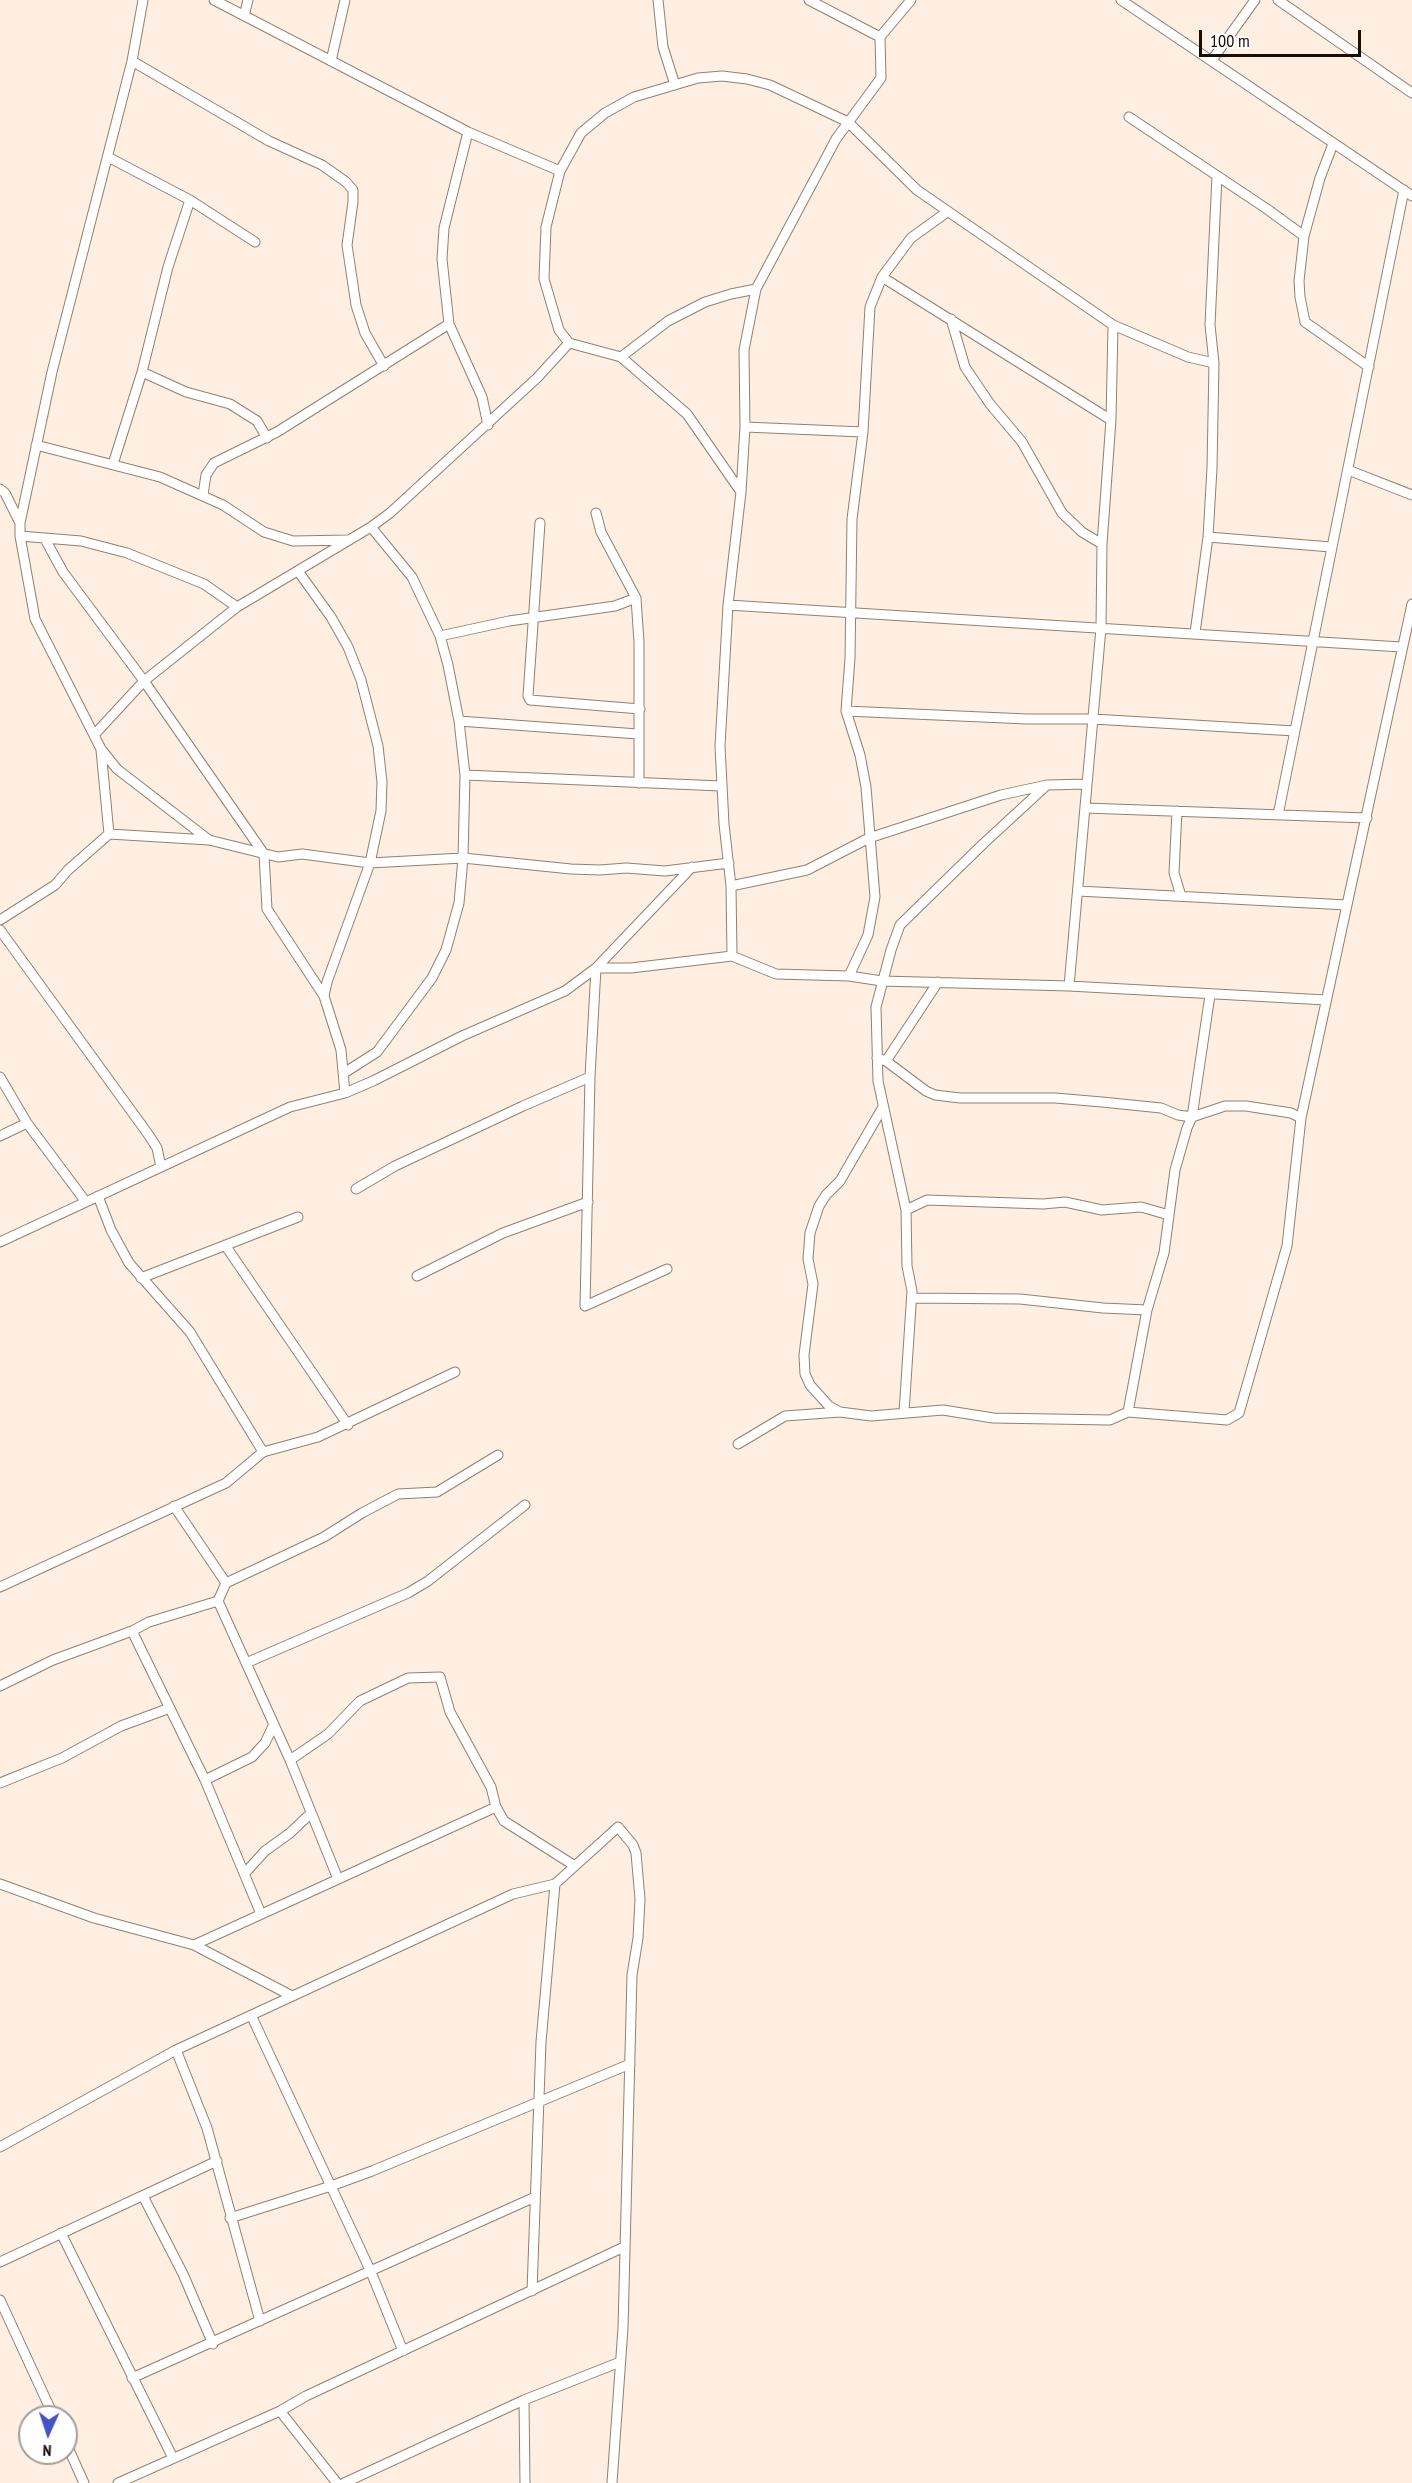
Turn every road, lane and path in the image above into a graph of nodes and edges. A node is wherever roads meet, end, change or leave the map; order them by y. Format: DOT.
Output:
graph roads {
  1 [pos="143,0"];
  2 [pos="214,0"];
  3 [pos="248,0"];
  4 [pos="345,0"];
  5 [pos="658,0"];
  6 [pos="809,0"];
  7 [pos="911,0"];
  8 [pos="1121,0"];
  9 [pos="1255,0"];
  10 [pos="1278,0"];
  11 [pos="244,16"];
  12 [pos="880,37"];
  13 [pos="1212,60"];
  14 [pos="132,61"];
  15 [pos="331,61"];
  16 [pos="675,85"];
  17 [pos="1412,93"];
  18 [pos="1129,117"];
  19 [pos="848,122"];
  20 [pos="468,132"];
  21 [pos="1332,144"];
  22 [pos="108,158"];
  23 [pos="560,171"];
  24 [pos="1217,176"];
  25 [pos="1408,193"];
  26 [pos="190,200"];
  27 [pos="947,212"];
  28 [pos="1304,236"];
  29 [pos="255,242"];
  30 [pos="882,277"];
  31 [pos="756,289"];
  32 [pos="951,319"];
  33 [pos="449,324"];
  34 [pos="1113,325"];
  35 [pos="569,343"];
  36 [pos="621,357"];
  37 [pos="1214,363"];
  38 [pos="384,366"];
  39 [pos="1369,367"];
  40 [pos="142,372"];
  41 [pos="1111,420"];
  42 [pos="488,425"];
  43 [pos="745,427"];
  44 [pos="863,432"];
  45 [pos="267,438"];
  46 [pos="36,445"];
  47 [pos="113,464"];
  48 [pos="1348,470"];
  49 [pos="0,489"];
  50 [pos="741,492"];
  51 [pos="203,495"];
  52 [pos="1412,495"];
  53 [pos="596,513"];
  54 [pos="20,523"];
  55 [pos="540,523"];
  56 [pos="371,527"];
  57 [pos="20,536"];
  58 [pos="1208,537"];
  59 [pos="45,539"];
  60 [pos="348,540"];
  61 [pos="1102,544"];
  62 [pos="1331,548"];
  63 [pos="298,571"];
  64 [pos="636,598"];
  65 [pos="1412,604"];
  66 [pos="728,605"];
  67 [pos="237,607"];
  68 [pos="851,613"];
  69 [pos="533,619"];
  70 [pos="1101,628"];
  71 [pos="1195,633"];
  72 [pos="440,636"];
  73 [pos="1313,640"];
  74 [pos="1401,647"];
  75 [pos="144,681"];
  76 [pos="640,709"];
  77 [pos="846,711"];
  78 [pos="1093,719"];
  79 [pos="459,721"];
  80 [pos="1295,731"];
  81 [pos="638,734"];
  82 [pos="94,735"];
  83 [pos="101,749"];
  84 [pos="465,775"];
  85 [pos="639,783"];
  86 [pos="1087,784"];
  87 [pos="1047,785"];
  88 [pos="721,786"];
  89 [pos="1085,808"];
  90 [pos="1177,811"];
  91 [pos="1278,815"];
  92 [pos="1367,818"];
  93 [pos="109,834"];
  94 [pos="869,838"];
  95 [pos="209,840"];
  96 [pos="264,854"];
  97 [pos="463,858"];
  98 [pos="370,863"];
  99 [pos="729,863"];
  100 [pos="692,867"];
  101 [pos="732,886"];
  102 [pos="1078,891"];
  103 [pos="1181,896"];
  104 [pos="1347,905"];
  105 [pos="0,920"];
  106 [pos="0,930"];
  107 [pos="732,956"];
  108 [pos="596,968"];
  109 [pos="849,976"];
  110 [pos="882,981"];
  111 [pos="938,982"];
  112 [pos="1070,986"];
  113 [pos="1210,995"];
  114 [pos="324,996"];
  115 [pos="1326,1000"];
  116 [pos="881,1059"];
  117 [pos="344,1073"];
  118 [pos="0,1077"];
  119 [pos="590,1077"];
  120 [pos="345,1093"];
  121 [pos="884,1107"];
  122 [pos="1192,1117"];
  123 [pos="1301,1118"];
  124 [pos="27,1123"];
  125 [pos="0,1136"];
  126 [pos="161,1167"];
  127 [pos="356,1189"];
  128 [pos="98,1196"];
  129 [pos="86,1202"];
  130 [pos="588,1202"];
  131 [pos="906,1210"];
  132 [pos="1169,1215"];
  133 [pos="298,1217"];
  134 [pos="0,1242"];
  135 [pos="225,1245"];
  136 [pos="667,1269"];
  137 [pos="417,1276"];
  138 [pos="141,1278"];
  139 [pos="912,1298"];
  140 [pos="1147,1310"];
  141 [pos="455,1372"];
  142 [pos="840,1412"];
  143 [pos="904,1412"];
  144 [pos="1128,1412"];
  145 [pos="348,1425"];
  146 [pos="738,1444"];
  147 [pos="263,1452"];
  148 [pos="498,1455"];
  149 [pos="525,1505"];
  150 [pos="174,1506"];
  151 [pos="226,1583"];
  152 [pos="0,1587"];
  153 [pos="218,1601"];
  154 [pos="132,1630"];
  155 [pos="246,1663"];
  156 [pos="0,1686"];
  157 [pos="170,1708"];
  158 [pos="274,1724"];
  159 [pos="290,1760"];
  160 [pos="205,1780"];
  161 [pos="0,1783"];
  162 [pos="496,1807"];
  163 [pos="310,1813"];
  164 [pos="575,1866"];
  165 [pos="245,1873"];
  166 [pos="338,1879"];
  167 [pos="0,1884"];
  168 [pos="555,1884"];
  169 [pos="261,1914"];
  170 [pos="194,1945"];
  171 [pos="292,1996"];
  172 [pos="251,2015"];
  173 [pos="176,2050"];
  174 [pos="630,2064"];
  175 [pos="539,2101"];
  176 [pos="0,2147"];
  177 [pos="217,2161"];
  178 [pos="331,2186"];
  179 [pos="143,2196"];
  180 [pos="535,2197"];
  181 [pos="230,2218"];
  182 [pos="60,2233"];
  183 [pos="624,2247"];
  184 [pos="0,2262"];
  185 [pos="371,2272"];
  186 [pos="532,2290"];
  187 [pos="0,2300"];
  188 [pos="260,2321"];
  189 [pos="213,2343"];
  190 [pos="403,2351"];
  191 [pos="620,2362"];
  192 [pos="132,2378"];
  193 [pos="524,2400"];
  194 [pos="48,2405"];
  195 [pos="280,2411"];
  196 [pos="173,2458"];
  197 [pos="76,2465"];
  198 [pos="84,2483"];
  199 [pos="118,2483"];
  200 [pos="338,2483"];
  201 [pos="344,2483"];
  202 [pos="525,2483"];
  203 [pos="612,2483"];
  1 -- 14 [label="street"];
  2 -- 11 [label="street"];
  3 -- 11 [label="street"];
  4 -- 15 [label="street"];
  5 -- 16 [label="street"];
  6 -- 12 [label="street"];
  7 -- 12 [label="street"];
  8 -- 13 [label="street"];
  9 -- 13 [label="street"];
  10 -- 17 [label="street"];
  11 -- 15 [label="street"];
  12 -- 19 [label="street"];
  13 -- 21 [label="street"];
  14 -- 22 [label="street"];
  14 -- 38 [label="street"];
  15 -- 20 [label="street"];
  16 -- 19 [label="street"];
  16 -- 23 [label="street"];
  18 -- 24 [label="street"];
  19 -- 27 [label="street"];
  19 -- 31 [label="street"];
  20 -- 23 [label="street"];
  20 -- 33 [label="street"];
  21 -- 25 [label="street"];
  21 -- 28 [label="street"];
  22 -- 26 [label="street"];
  22 -- 46 [label="street"];
  23 -- 35 [label="street"];
  24 -- 28 [label="street"];
  24 -- 37 [label="street"];
  25 -- 39 [label="street"];
  26 -- 29 [label="street"];
  26 -- 40 [label="street"];
  27 -- 30 [label="street"];
  27 -- 34 [label="street"];
  28 -- 39 [label="street"];
  30 -- 32 [label="street"];
  30 -- 44 [label="street"];
  31 -- 36 [label="street"];
  31 -- 43 [label="street"];
  32 -- 41 [label="street"];
  32 -- 61 [label="street"];
  33 -- 38 [label="street"];
  33 -- 42 [label="street"];
  34 -- 37 [label="street"];
  34 -- 41 [label="street"];
  35 -- 36 [label="street"];
  35 -- 42 [label="street"];
  36 -- 50 [label="street"];
  37 -- 58 [label="street"];
  38 -- 45 [label="street"];
  39 -- 48 [label="street"];
  40 -- 45 [label="street"];
  40 -- 47 [label="street"];
  41 -- 61 [label="street"];
  42 -- 56 [label="street"];
  43 -- 44 [label="street"];
  43 -- 50 [label="street"];
  44 -- 68 [label="street"];
  45 -- 51 [label="street"];
  46 -- 47 [label="street"];
  46 -- 54 [label="street"];
  47 -- 51 [label="street"];
  48 -- 52 [label="street"];
  48 -- 62 [label="street"];
  49 -- 54 [label="street"];
  50 -- 66 [label="street"];
  51 -- 60 [label="street"];
  53 -- 64 [label="street"];
  54 -- 57 [label="street"];
  55 -- 69 [label="street"];
  56 -- 60 [label="street"];
  56 -- 72 [label="street"];
  57 -- 59 [label="street"];
  57 -- 82 [label="street"];
  58 -- 62 [label="street"];
  58 -- 71 [label="street"];
  59 -- 67 [label="street"];
  59 -- 75 [label="street"];
  60 -- 63 [label="street"];
  61 -- 70 [label="street"];
  62 -- 73 [label="street"];
  63 -- 67 [label="street"];
  63 -- 98 [label="street"];
  64 -- 69 [label="street"];
  64 -- 76 [label="street"];
  65 -- 74 [label="street"];
  66 -- 68 [label="street"];
  66 -- 88 [label="street"];
  67 -- 75 [label="street"];
  68 -- 70 [label="street"];
  68 -- 77 [label="street"];
  69 -- 72 [label="street"];
  69 -- 76 [label="street"];
  70 -- 71 [label="street"];
  70 -- 78 [label="street"];
  71 -- 73 [label="street"];
  72 -- 79 [label="street"];
  73 -- 74 [label="street"];
  73 -- 80 [label="street"];
  74 -- 92 [label="street"];
  75 -- 82 [label="street"];
  75 -- 96 [label="street"];
  76 -- 81 [label="street"];
  77 -- 78 [label="street"];
  77 -- 94 [label="street"];
  78 -- 80 [label="street"];
  78 -- 86 [label="street"];
  79 -- 81 [label="street"];
  79 -- 84 [label="street"];
  80 -- 91 [label="street"];
  81 -- 85 [label="street"];
  82 -- 83 [label="street"];
  83 -- 93 [label="street"];
  83 -- 95 [label="street"];
  84 -- 85 [label="street"];
  84 -- 97 [label="street"];
  85 -- 88 [label="street"];
  86 -- 87 [label="street"];
  86 -- 89 [label="street"];
  87 -- 94 [label="street"];
  87 -- 110 [label="street"];
  88 -- 99 [label="street"];
  89 -- 90 [label="street"];
  89 -- 102 [label="street"];
  90 -- 91 [label="street"];
  90 -- 103 [label="street"];
  91 -- 92 [label="street"];
  92 -- 104 [label="street"];
  93 -- 95 [label="street"];
  93 -- 105 [label="street"];
  94 -- 101 [label="street"];
  94 -- 109 [label="street"];
  95 -- 96 [label="street"];
  96 -- 98 [label="street"];
  96 -- 114 [label="street"];
  97 -- 98 [label="street"];
  97 -- 100 [label="street"];
  97 -- 117 [label="street"];
  98 -- 114 [label="street"];
  99 -- 100 [label="street"];
  99 -- 101 [label="street"];
  100 -- 108 [label="street"];
  101 -- 107 [label="street"];
  102 -- 103 [label="street"];
  102 -- 112 [label="street"];
  103 -- 104 [label="street"];
  104 -- 115 [label="street"];
  106 -- 126 [label="street"];
  107 -- 108 [label="street"];
  107 -- 109 [label="street"];
  108 -- 119 [label="street"];
  108 -- 120 [label="street"];
  109 -- 110 [label="street"];
  110 -- 111 [label="street"];
  110 -- 116 [label="street"];
  111 -- 112 [label="street"];
  111 -- 116 [label="street"];
  112 -- 113 [label="street"];
  113 -- 115 [label="street"];
  113 -- 122 [label="street"];
  114 -- 117 [label="street"];
  115 -- 123 [label="street"];
  116 -- 121 [label="street"];
  116 -- 122 [label="street"];
  117 -- 120 [label="street"];
  118 -- 124 [label="street"];
  119 -- 127 [label="street"];
  119 -- 130 [label="street"];
  120 -- 126 [label="street"];
  121 -- 131 [label="street"];
  121 -- 142 [label="street"];
  122 -- 123 [label="street"];
  122 -- 132 [label="street"];
  123 -- 144 [label="street"];
  124 -- 125 [label="street"];
  124 -- 129 [label="street"];
  126 -- 128 [label="street"];
  128 -- 129 [label="street"];
  128 -- 138 [label="street"];
  129 -- 134 [label="street"];
  130 -- 136 [label="street"];
  130 -- 137 [label="street"];
  131 -- 132 [label="street"];
  131 -- 139 [label="street"];
  132 -- 140 [label="street"];
  133 -- 135 [label="street"];
  135 -- 138 [label="street"];
  135 -- 145 [label="street"];
  138 -- 147 [label="street"];
  139 -- 140 [label="street"];
  139 -- 143 [label="street"];
  140 -- 144 [label="street"];
  141 -- 145 [label="street"];
  142 -- 143 [label="street"];
  142 -- 146 [label="street"];
  143 -- 144 [label="street"];
  145 -- 147 [label="street"];
  147 -- 150 [label="street"];
  148 -- 151 [label="street"];
  149 -- 155 [label="street"];
  150 -- 151 [label="street"];
  150 -- 152 [label="street"];
  151 -- 153 [label="street"];
  153 -- 154 [label="street"];
  153 -- 155 [label="street"];
  154 -- 156 [label="street"];
  154 -- 157 [label="street"];
  155 -- 158 [label="street"];
  157 -- 160 [label="street"];
  157 -- 161 [label="street"];
  158 -- 159 [label="street"];
  158 -- 160 [label="street"];
  159 -- 162 [label="street"];
  159 -- 163 [label="street"];
  160 -- 165 [label="street"];
  162 -- 164 [label="street"];
  162 -- 166 [label="street"];
  163 -- 165 [label="street"];
  163 -- 166 [label="street"];
  164 -- 168 [label="street"];
  164 -- 174 [label="street"];
  165 -- 169 [label="street"];
  166 -- 169 [label="street"];
  167 -- 170 [label="street"];
  168 -- 171 [label="street"];
  168 -- 175 [label="street"];
  169 -- 170 [label="street"];
  170 -- 171 [label="street"];
  171 -- 172 [label="street"];
  172 -- 173 [label="street"];
  172 -- 178 [label="street"];
  173 -- 176 [label="street"];
  173 -- 177 [label="street"];
  174 -- 175 [label="street"];
  174 -- 183 [label="street"];
  175 -- 178 [label="street"];
  175 -- 180 [label="street"];
  177 -- 179 [label="street"];
  177 -- 181 [label="street"];
  178 -- 181 [label="street"];
  178 -- 185 [label="street"];
  179 -- 182 [label="street"];
  179 -- 189 [label="street"];
  180 -- 185 [label="street"];
  180 -- 186 [label="street"];
  181 -- 188 [label="street"];
  182 -- 184 [label="street"];
  182 -- 192 [label="street"];
  183 -- 186 [label="street"];
  183 -- 191 [label="street"];
  185 -- 188 [label="street"];
  185 -- 190 [label="street"];
  186 -- 190 [label="street"];
  187 -- 194 [label="street"];
  188 -- 189 [label="street"];
  189 -- 192 [label="street"];
  190 -- 195 [label="street"];
  191 -- 193 [label="street"];
  191 -- 203 [label="street"];
  192 -- 196 [label="street"];
  193 -- 201 [label="street"];
  193 -- 202 [label="street"];
  195 -- 196 [label="street"];
  195 -- 200 [label="street"];
  196 -- 199 [label="street"];
  197 -- 198 [label="street"];
}
